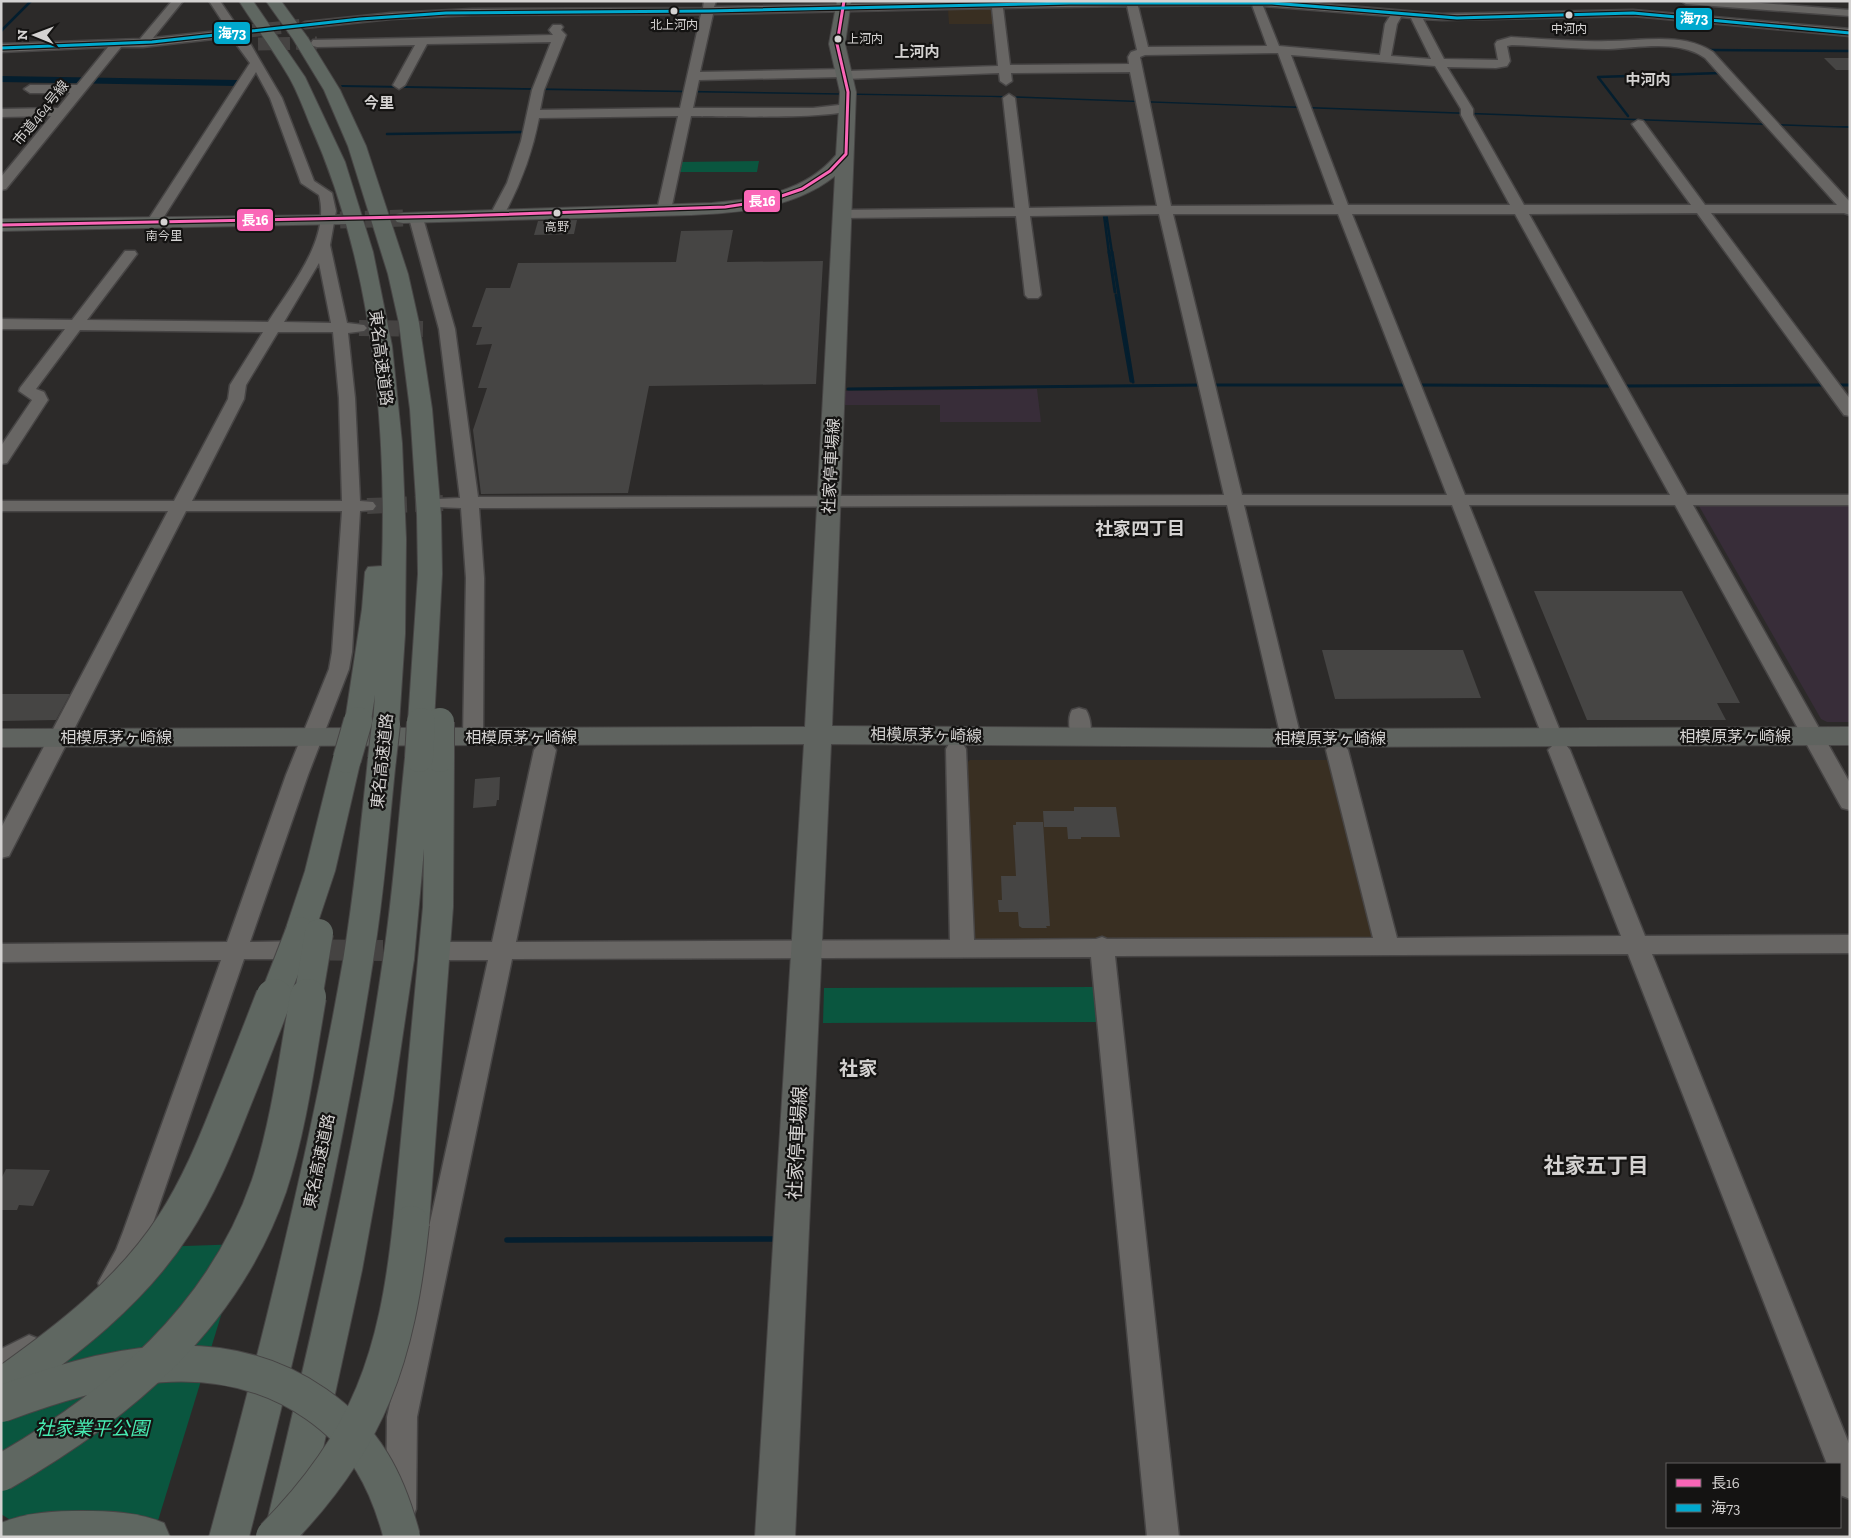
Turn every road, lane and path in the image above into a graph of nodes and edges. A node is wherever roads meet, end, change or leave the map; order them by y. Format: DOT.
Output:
graph roads {
  1 [pos="178,1"];
  2 [pos="214,1"];
  3 [pos="246,1"];
  4 [pos="273,1"];
  5 [pos="436,1"];
  6 [pos="1513,1"];
  7 [pos="1630,1"];
  8 [pos="1686,1"];
  9 [pos="1131,2"];
  10 [pos="1256,2"];
  11 [pos="997,3"];
  12 [pos="843,5"];
  13 [pos="565,6"];
  14 [pos="709,6"];
  15 [pos="1822,6"];
  16 [pos="1771,7"];
  17 [pos="1850,12"];
  18 [pos="1633,13"];
  19 [pos="1396,14"];
  20 [pos="1415,15"];
  21 [pos="1523,15"];
  22 [pos="1510,16"];
  23 [pos="305,25"];
  24 [pos="1789,28"];
  25 [pos="423,30"];
  26 [pos="1848,34"];
  27 [pos="559,38"];
  28 [pos="245,40"];
  29 [pos="1525,41"];
  30 [pos="1658,42"];
  31 [pos="148,43"];
  32 [pos="317,43"];
  33 [pos="116,45"];
  34 [pos="1,48"];
  35 [pos="1278,50"];
  36 [pos="1143,51"];
  37 [pos="1385,58"];
  38 [pos="256,63"];
  39 [pos="1440,63"];
  40 [pos="1135,68"];
  41 [pos="1004,69"];
  42 [pos="844,74"];
  43 [pos="693,76"];
  44 [pos="84,84"];
  45 [pos="399,85"];
  46 [pos="30,89"];
  47 [pos="848,98"];
  48 [pos="1,112"];
  49 [pos="61,112"];
  50 [pos="685,112"];
  51 [pos="533,114"];
  52 [pos="1638,124"];
  53 [pos="846,154"];
  54 [pos="814,183"];
  55 [pos="1,186"];
  56 [pos="792,194"];
  57 [pos="843,198"];
  58 [pos="1520,209"];
  59 [pos="1702,209"];
  60 [pos="664,210"];
  61 [pos="1165,210"];
  62 [pos="1343,210"];
  63 [pos="1849,210"];
  64 [pos="1022,212"];
  65 [pos="497,215"];
  66 [pos="410,218"];
  67 [pos="340,219"];
  68 [pos="153,223"];
  69 [pos="1,224"];
  70 [pos="323,245"];
  71 [pos="130,254"];
  72 [pos="1033,294"];
  73 [pos="1,324"];
  74 [pos="76,325"];
  75 [pos="273,327"];
  76 [pos="340,328"];
  77 [pos="359,328"];
  78 [pos="1850,411"];
  79 [pos="389,423"];
  80 [pos="1,459"];
  81 [pos="1234,499"];
  82 [pos="829,500"];
  83 [pos="1459,500"];
  84 [pos="1850,500"];
  85 [pos="1683,501"];
  86 [pos="470,503"];
  87 [pos="444,504"];
  88 [pos="1,506"];
  89 [pos="359,506"];
  90 [pos="179,507"];
  91 [pos="1850,736"];
  92 [pos="1,738"];
  93 [pos="473,738"];
  94 [pos="1291,738"];
  95 [pos="818,742"];
  96 [pos="57,743"];
  97 [pos="309,743"];
  98 [pos="1817,743"];
  99 [pos="1556,744"];
  100 [pos="1850,748"];
  101 [pos="1,750"];
  102 [pos="545,750"];
  103 [pos="956,750"];
  104 [pos="1337,750"];
  105 [pos="429,758"];
  106 [pos="360,759"];
  107 [pos="1850,803"];
  108 [pos="1,850"];
  109 [pos="316,938"];
  110 [pos="1850,944"];
  111 [pos="1636,945"];
  112 [pos="1102,946"];
  113 [pos="1387,946"];
  114 [pos="962,947"];
  115 [pos="808,948"];
  116 [pos="503,950"];
  117 [pos="234,951"];
  118 [pos="446,951"];
  119 [pos="1,953"];
  120 [pos="1,1364"];
  121 [pos="1,1387"];
  122 [pos="1,1404"];
  123 [pos="1,1473"];
  124 [pos="1850,1484"];
  125 [pos="15,1537"];
  126 [pos="150,1537"];
  127 [pos="228,1537"];
  128 [pos="274,1537"];
  129 [pos="283,1537"];
  130 [pos="402,1537"];
  131 [pos="775,1537"];
  132 [pos="1163,1537"];
  1 -- 31 [label="street"];
  2 -- 28 [label="street"];
  3 -- 67 [label="highway, 東名高速道路"];
  4 -- 105 [label="highway, 東名高速道路, bridge"];
  5 -- 25 [label="street"];
  6 -- 21 [label="street"];
  7 -- 18 [label="street"];
  8 -- 16 [label="street"];
  9 -- 10 [label="street"];
  9 -- 11 [label="street"];
  9 -- 36 [label="street"];
  10 -- 19 [label="street"];
  10 -- 35 [label="street"];
  11 -- 12 [label="street"];
  11 -- 41 [label="street"];
  12 -- 14 [label="street"];
  12 -- 42 [label="main road, 社家停車場線"];
  13 -- 14 [label="street"];
  13 -- 25 [label="street"];
  13 -- 27 [label="street"];
  14 -- 43 [label="street"];
  15 -- 16 [label="street"];
  15 -- 17 [label="street"];
  16 -- 24 [label="street"];
  18 -- 21 [label="street"];
  18 -- 24 [label="street"];
  18 -- 30 [label="street"];
  19 -- 20 [label="street"];
  19 -- 37 [label="street"];
  20 -- 22 [label="street"];
  20 -- 39 [label="street"];
  21 -- 22 [label="street"];
  22 -- 29 [label="street"];
  23 -- 25 [label="street"];
  24 -- 26 [label="street"];
  25 -- 27 [label="street"];
  25 -- 32 [label="street"];
  25 -- 45 [label="street"];
  27 -- 51 [label="street"];
  28 -- 31 [label="street"];
  28 -- 38 [label="street"];
  29 -- 30 [label="street"];
  29 -- 39 [label="street"];
  30 -- 63 [label="street"];
  31 -- 33 [label="street"];
  33 -- 34 [label="street"];
  33 -- 44 [label="street, 市道464号線"];
  35 -- 36 [label="street"];
  35 -- 37 [label="street"];
  35 -- 62 [label="street"];
  36 -- 40 [label="street"];
  37 -- 39 [label="street"];
  38 -- 67 [label="street"];
  38 -- 68 [label="street"];
  39 -- 58 [label="street"];
  40 -- 41 [label="street"];
  40 -- 61 [label="street"];
  41 -- 42 [label="street"];
  41 -- 64 [label="street"];
  42 -- 43 [label="street"];
  42 -- 47 [label="main road, 社家停車場線"];
  43 -- 50 [label="street"];
  44 -- 46 [label="street"];
  44 -- 49 [label="street, 市道464号線"];
  47 -- 50 [label="street"];
  47 -- 53 [label="main road, 社家停車場線"];
  48 -- 49 [label="street"];
  49 -- 55 [label="street, 市道464号線"];
  50 -- 51 [label="street"];
  50 -- 60 [label="street"];
  51 -- 65 [label="street"];
  52 -- 59 [label="street"];
  53 -- 54 [label="main road"];
  53 -- 57 [label="main road, 社家停車場線"];
  54 -- 56 [label="main road"];
  54 -- 57 [label="main road"];
  56 -- 57 [label="main road"];
  56 -- 60 [label="main road"];
  57 -- 64 [label="street"];
  57 -- 82 [label="main road, 社家停車場線"];
  58 -- 59 [label="street"];
  58 -- 62 [label="street"];
  58 -- 85 [label="street"];
  59 -- 63 [label="street"];
  59 -- 78 [label="street"];
  60 -- 65 [label="main road"];
  61 -- 62 [label="street"];
  61 -- 64 [label="street"];
  61 -- 81 [label="street"];
  62 -- 83 [label="street"];
  64 -- 72 [label="street"];
  65 -- 66 [label="main road"];
  66 -- 86 [label="street"];
  67 -- 68 [label="main road"];
  67 -- 70 [label="street"];
  67 -- 79 [label="highway, 東名高速道路"];
  68 -- 69 [label="main road"];
  70 -- 75 [label="street"];
  70 -- 76 [label="street"];
  71 -- 74 [label="street"];
  73 -- 74 [label="street"];
  74 -- 75 [label="street"];
  74 -- 80 [label="street"];
  75 -- 76 [label="street"];
  75 -- 90 [label="street"];
  76 -- 77 [label="street"];
  76 -- 89 [label="street"];
  79 -- 106 [label="highway, bridge"];
  79 -- 106 [label="highway, 東名高速道路, bridge"];
  81 -- 82 [label="street"];
  81 -- 83 [label="street"];
  81 -- 94 [label="street"];
  82 -- 86 [label="street"];
  82 -- 95 [label="main road, 社家停車場線"];
  83 -- 85 [label="street"];
  83 -- 99 [label="street"];
  84 -- 85 [label="street"];
  85 -- 98 [label="street"];
  86 -- 87 [label="street"];
  86 -- 93 [label="street"];
  88 -- 90 [label="street"];
  89 -- 90 [label="street"];
  89 -- 97 [label="street"];
  90 -- 96 [label="street"];
  91 -- 98 [label="main road, 相模原茅ヶ崎線"];
  92 -- 96 [label="main road, 相模原茅ヶ崎線"];
  93 -- 95 [label="main road, 相模原茅ヶ崎線"];
  93 -- 97 [label="main road, 相模原茅ヶ崎線"];
  94 -- 95 [label="main road, 相模原茅ヶ崎線"];
  94 -- 99 [label="main road, 相模原茅ヶ崎線"];
  95 -- 102 [label="main road, 相模原茅ヶ崎線"];
  95 -- 103 [label="main road, 相模原茅ヶ崎線"];
  95 -- 115 [label="main road, 社家停車場線"];
  96 -- 97 [label="main road, 相模原茅ヶ崎線"];
  96 -- 101 [label="main road, 相模原茅ヶ崎線"];
  96 -- 108 [label="street"];
  97 -- 102 [label="main road, 相模原茅ヶ崎線"];
  97 -- 117 [label="street"];
  98 -- 99 [label="main road, 相模原茅ヶ崎線"];
  98 -- 100 [label="main road, 相模原茅ヶ崎線"];
  98 -- 107 [label="street"];
  99 -- 104 [label="main road, 相模原茅ヶ崎線"];
  99 -- 111 [label="street"];
  102 -- 116 [label="street"];
  103 -- 104 [label="main road, 相模原茅ヶ崎線"];
  103 -- 114 [label="street"];
  104 -- 113 [label="street"];
  105 -- 128 [label="highway, bridge"];
  105 -- 129 [label="highway, 東名高速道路, bridge"];
  106 -- 109 [label="highway"];
  106 -- 127 [label="highway, 東名高速道路"];
  109 -- 117 [label="street"];
  109 -- 121 [label="highway, bridge"];
  109 -- 123 [label="highway, bridge"];
  110 -- 111 [label="street"];
  111 -- 113 [label="street"];
  111 -- 124 [label="street"];
  112 -- 113 [label="street"];
  112 -- 114 [label="street"];
  112 -- 132 [label="street"];
  114 -- 115 [label="street"];
  115 -- 116 [label="street"];
  115 -- 131 [label="main road, 社家停車場線"];
  116 -- 118 [label="street"];
  116 -- 130 [label="street"];
  117 -- 119 [label="street"];
  117 -- 120 [label="street"];
  122 -- 130 [label="highway, bridge"];
  125 -- 126 [label="highway"];
}
